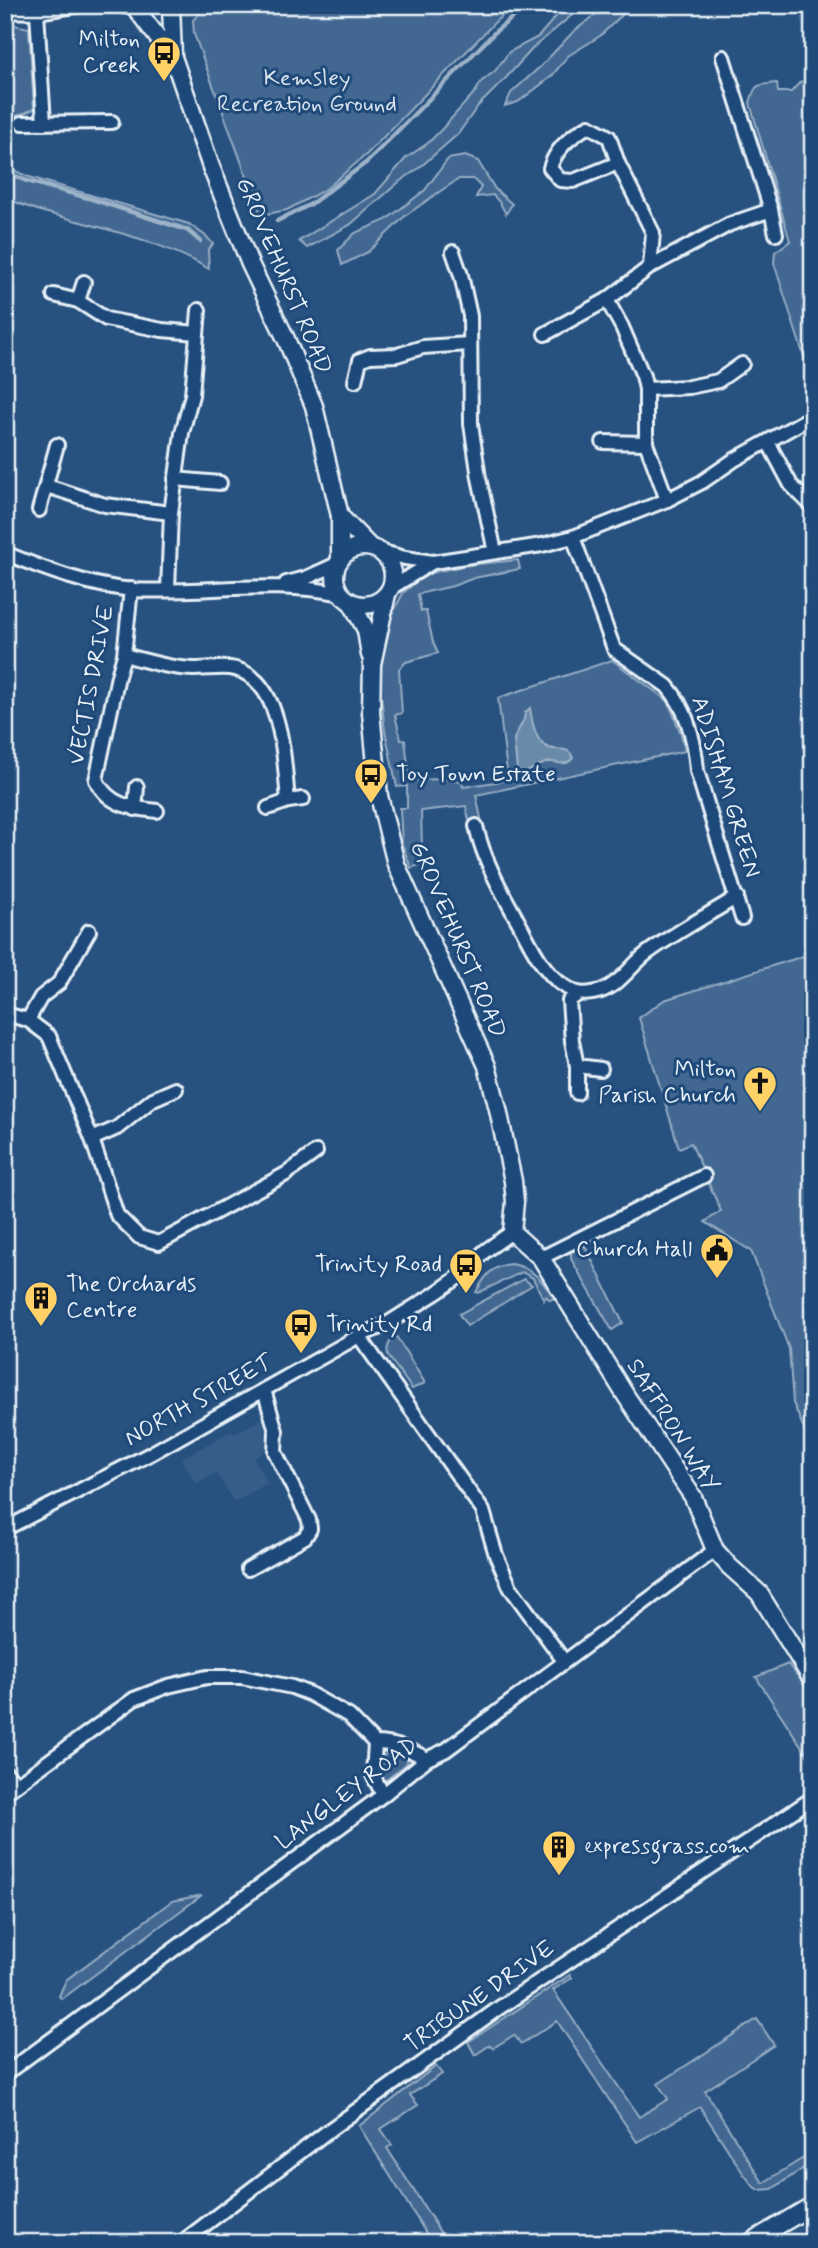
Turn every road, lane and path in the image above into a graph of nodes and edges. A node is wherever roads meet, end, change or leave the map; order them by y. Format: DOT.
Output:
graph roads {
  1 [pos="81,5"];
  2 [pos="168,5"];
  3 [pos="67,7"];
  4 [pos="128,7"];
  5 [pos="5,11"];
  6 [pos="37,12"];
  7 [pos="173,57"];
  8 [pos="723,57"];
  9 [pos="44,122"];
  10 [pos="112,122"];
  11 [pos="22,123"];
  12 [pos="618,163"];
  13 [pos="771,211"];
  14 [pos="776,234"];
  15 [pos="453,251"];
  16 [pos="650,267"];
  17 [pos="84,282"];
  18 [pos="54,295"];
  19 [pos="607,300"];
  20 [pos="78,301"];
  21 [pos="199,310"];
  22 [pos="197,333"];
  23 [pos="545,334"];
  24 [pos="469,344"];
  25 [pos="742,365"];
  26 [pos="355,381"];
  27 [pos="646,389"];
  28 [pos="813,416"];
  29 [pos="603,442"];
  30 [pos="768,442"];
  31 [pos="646,443"];
  32 [pos="58,445"];
  33 [pos="175,479"];
  34 [pos="220,483"];
  35 [pos="47,486"];
  36 [pos="667,500"];
  37 [pos="813,507"];
  38 [pos="39,510"];
  39 [pos="171,513"];
  40 [pos="340,516"];
  41 [pos="573,537"];
  42 [pos="375,549"];
  43 [pos="495,552"];
  44 [pos="5,553"];
  45 [pos="339,562"];
  46 [pos="433,562"];
  47 [pos="275,586"];
  48 [pos="131,590"];
  49 [pos="168,590"];
  50 [pos="389,591"];
  51 [pos="346,598"];
  52 [pos="124,655"];
  53 [pos="372,664"];
  54 [pos="137,787"];
  55 [pos="303,799"];
  56 [pos="288,801"];
  57 [pos="268,808"];
  58 [pos="135,809"];
  59 [pos="157,811"];
  60 [pos="476,826"];
  61 [pos="737,897"];
  62 [pos="742,918"];
  63 [pos="89,931"];
  64 [pos="578,994"];
  65 [pos="5,1014"];
  66 [pos="28,1020"];
  67 [pos="577,1066"];
  68 [pos="601,1069"];
  69 [pos="176,1089"];
  70 [pos="577,1093"];
  71 [pos="92,1139"];
  72 [pos="316,1152"];
  73 [pos="704,1176"];
  74 [pos="512,1232"];
  75 [pos="541,1258"];
  76 [pos="359,1336"];
  77 [pos="264,1390"];
  78 [pos="5,1529"];
  79 [pos="715,1550"];
  80 [pos="248,1569"];
  81 [pos="564,1661"];
  82 [pos="813,1681"];
  83 [pos="375,1743"];
  84 [pos="427,1759"];
  85 [pos="5,1772"];
  86 [pos="17,1784"];
  87 [pos="5,1793"];
  88 [pos="383,1795"];
  89 [pos="813,1798"];
  90 [pos="5,2074"];
  91 [pos="813,2205"];
  92 [pos="181,2243"];
  93 [pos="748,2243"];
  1 -- 3 [label="street"];
  2 -- 4 [label="street"];
  2 -- 7 [label="street, GROVEHURST ROAD"];
  3 -- 6 [label="street"];
  4 -- 7 [label="street, GROVEHURST ROAD"];
  5 -- 6 [label="street"];
  6 -- 9 [label="street"];
  7 -- 40 [label="street, GROVEHURST ROAD"];
  8 -- 13 [label="street"];
  9 -- 10 [label="street"];
  9 -- 11 [label="street"];
  12 -- 12 [label="street"];
  12 -- 16 [label="street"];
  13 -- 14 [label="street"];
  13 -- 16 [label="street"];
  15 -- 24 [label="street"];
  16 -- 19 [label="street"];
  17 -- 20 [label="street"];
  18 -- 20 [label="street"];
  19 -- 23 [label="street"];
  19 -- 27 [label="street"];
  20 -- 22 [label="street"];
  21 -- 22 [label="street"];
  22 -- 33 [label="street"];
  24 -- 26 [label="street"];
  24 -- 43 [label="street"];
  25 -- 27 [label="street"];
  27 -- 31 [label="street"];
  28 -- 30 [label="street"];
  29 -- 31 [label="street"];
  30 -- 36 [label="street"];
  30 -- 37 [label="street"];
  31 -- 36 [label="street"];
  32 -- 35 [label="street"];
  33 -- 34 [label="street"];
  33 -- 39 [label="street"];
  35 -- 38 [label="street"];
  35 -- 39 [label="street"];
  36 -- 41 [label="street"];
  39 -- 49 [label="street"];
  40 -- 42 [label="street"];
  40 -- 45 [label="street, GROVEHURST ROAD"];
  41 -- 43 [label="street"];
  41 -- 61 [label="street, ADISHAM GREEN"];
  42 -- 45 [label="street"];
  42 -- 46 [label="street"];
  42 -- 50 [label="street"];
  43 -- 46 [label="street"];
  44 -- 48 [label="street"];
  45 -- 47 [label="street"];
  45 -- 51 [label="street"];
  46 -- 50 [label="street"];
  47 -- 49 [label="street"];
  47 -- 51 [label="street"];
  48 -- 49 [label="street"];
  48 -- 52 [label="street, VECTIS DRIVE"];
  50 -- 51 [label="street"];
  50 -- 53 [label="street, GROVEHURST ROAD"];
  51 -- 53 [label="street, GROVEHURST ROAD"];
  52 -- 56 [label="street"];
  52 -- 58 [label="street, VECTIS DRIVE"];
  53 -- 74 [label="street, GROVEHURST ROAD"];
  54 -- 58 [label="street"];
  55 -- 56 [label="street"];
  56 -- 57 [label="street"];
  58 -- 59 [label="street, VECTIS DRIVE"];
  60 -- 64 [label="street"];
  61 -- 62 [label="street, ADISHAM GREEN"];
  61 -- 64 [label="street"];
  63 -- 66 [label="street"];
  64 -- 67 [label="street"];
  65 -- 66 [label="street"];
  66 -- 71 [label="street"];
  67 -- 68 [label="street"];
  67 -- 70 [label="street"];
  69 -- 71 [label="street"];
  71 -- 72 [label="street"];
  73 -- 75 [label="street"];
  74 -- 75 [label="street, SAFFRON WAY"];
  74 -- 76 [label="street, NORTH STREET"];
  75 -- 79 [label="street, SAFFRON WAY"];
  76 -- 77 [label="street, NORTH STREET"];
  76 -- 81 [label="street"];
  77 -- 78 [label="street, NORTH STREET"];
  77 -- 80 [label="street"];
  79 -- 81 [label="street, LANGLEY ROAD"];
  79 -- 82 [label="street, SAFFRON WAY"];
  81 -- 84 [label="street, LANGLEY ROAD"];
  83 -- 84 [label="street"];
  83 -- 86 [label="street"];
  83 -- 88 [label="street"];
  84 -- 88 [label="street, LANGLEY ROAD"];
  85 -- 86 [label="street"];
  86 -- 87 [label="street"];
  88 -- 90 [label="street, LANGLEY ROAD"];
  89 -- 92 [label="street, TRIBUNE DRIVE"];
  91 -- 93 [label="street"];
}
